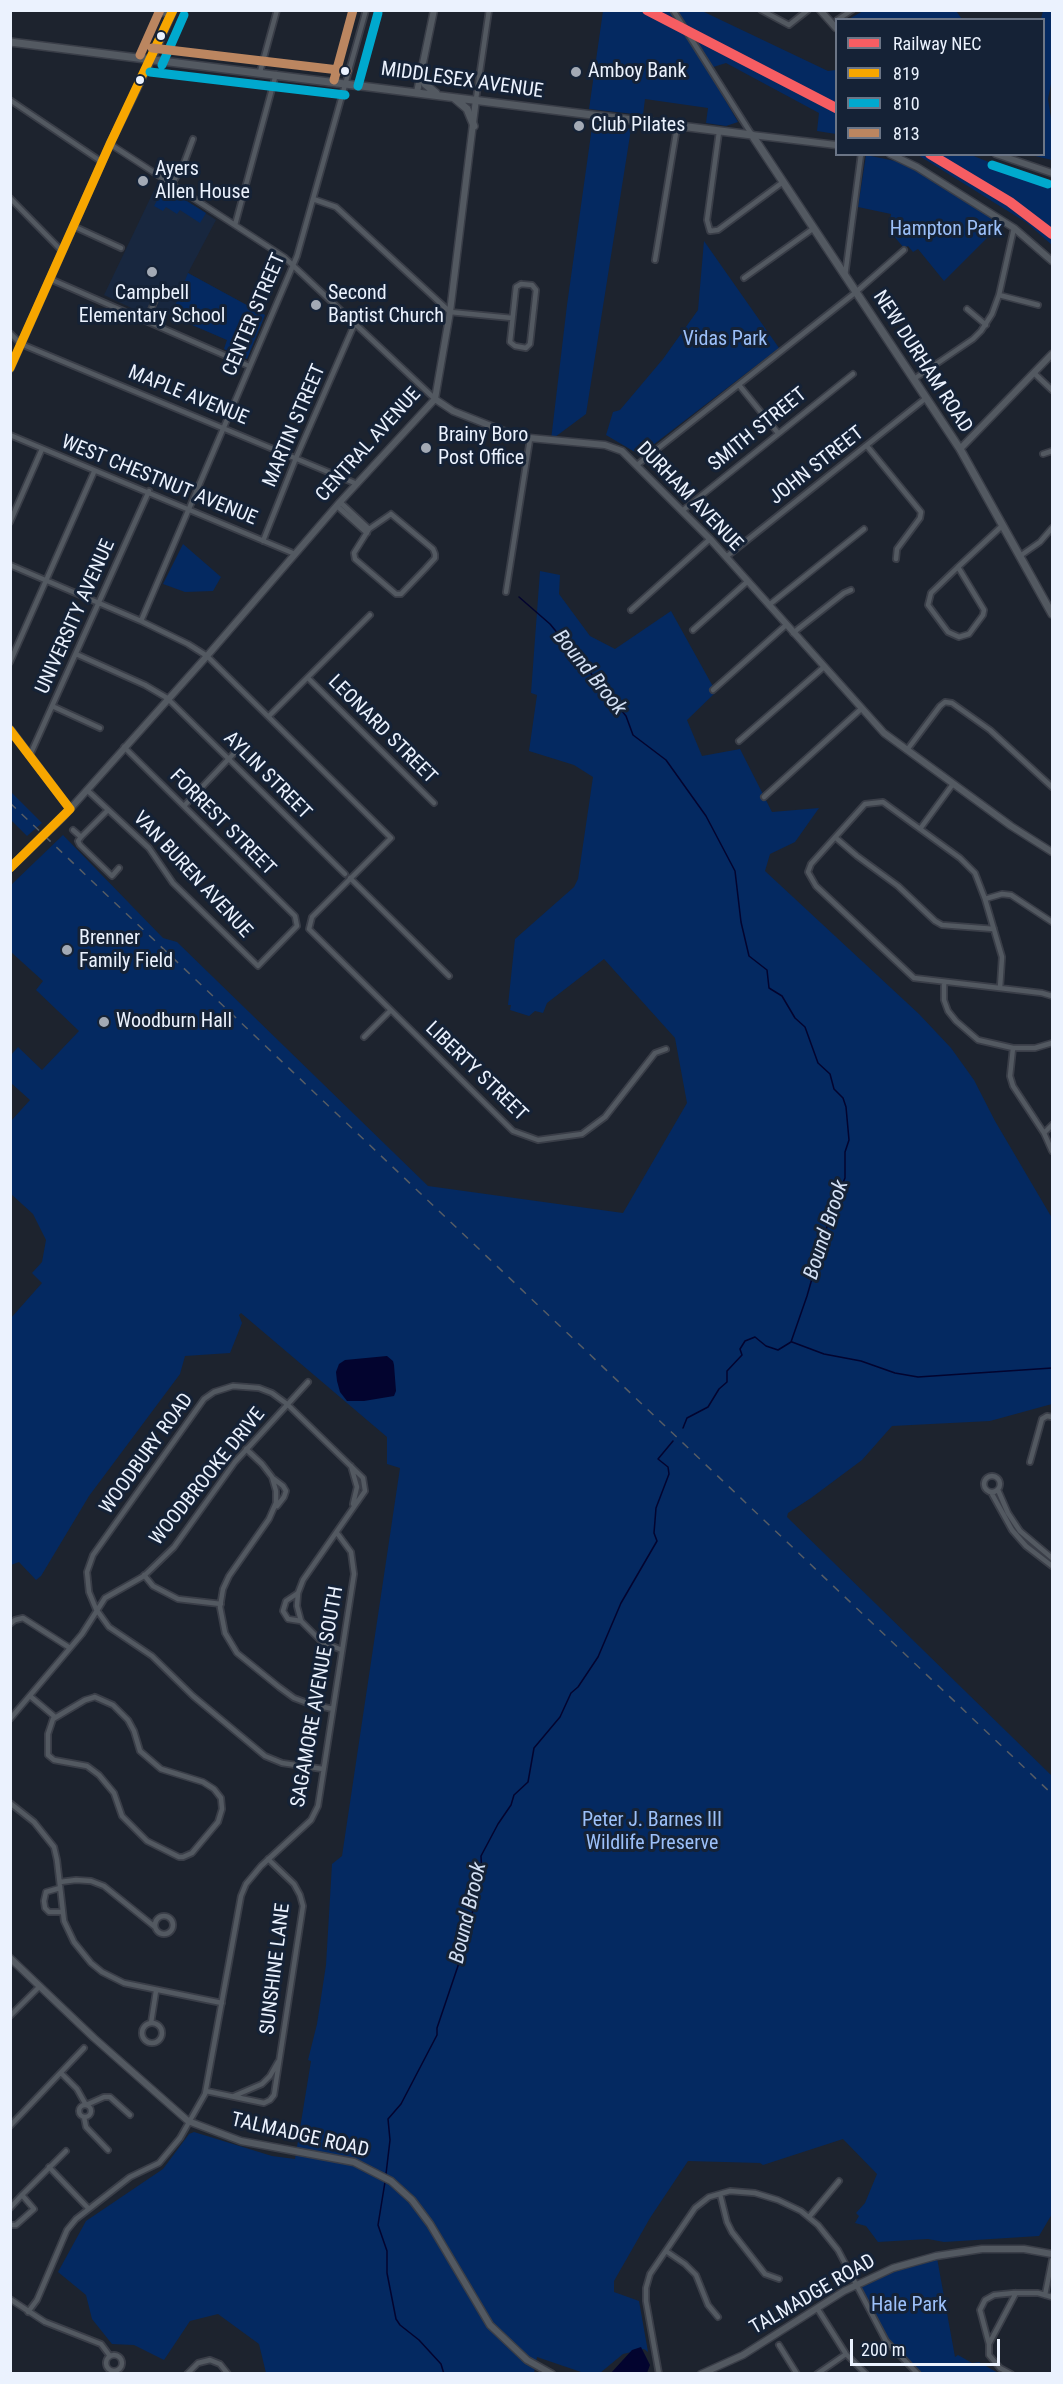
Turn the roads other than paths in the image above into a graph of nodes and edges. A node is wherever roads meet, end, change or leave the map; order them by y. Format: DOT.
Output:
graph roads {
  1 [pos="157,10"];
  2 [pos="277,10"];
  3 [pos="366,10"];
  4 [pos="434,10"];
  5 [pos="489,10"];
  6 [pos="674,10"];
  7 [pos="761,10"];
  8 [pos="808,10"];
  9 [pos="820,10"];
  10 [pos="171,13"];
  11 [pos="835,21"];
  12 [pos="10,42"];
  13 [pos="151,60"];
  14 [pos="260,72"];
  15 [pos="421,72"];
  16 [pos="276,74"];
  17 [pos="346,82"];
  18 [pos="417,92"];
  19 [pos="438,94"];
  20 [pos="452,96"];
  21 [pos="476,99"];
  22 [pos="10,100"];
  23 [pos="474,126"];
  24 [pos="677,127"];
  25 [pos="719,132"];
  26 [pos="752,135"];
  27 [pos="194,139"];
  28 [pos="110,144"];
  29 [pos="835,145"];
  30 [pos="861,156"];
  31 [pos="894,156"];
  32 [pos="1002,156"];
  33 [pos="102,162"];
  34 [pos="1053,173"];
  35 [pos="783,182"];
  36 [pos="172,184"];
  37 [pos="10,198"];
  38 [pos="313,199"];
  39 [pos="235,225"];
  40 [pos="73,226"];
  41 [pos="814,228"];
  42 [pos="1014,228"];
  43 [pos="121,248"];
  44 [pos="904,250"];
  45 [pos="62,251"];
  46 [pos="655,260"];
  47 [pos="1053,261"];
  48 [pos="294,265"];
  49 [pos="845,276"];
  50 [pos="744,278"];
  51 [pos="50,279"];
  52 [pos="855,292"];
  53 [pos="999,296"];
  54 [pos="156,298"];
  55 [pos="1038,305"];
  56 [pos="967,309"];
  57 [pos="450,312"];
  58 [pos="512,318"];
  59 [pos="146,321"];
  60 [pos="355,323"];
  61 [pos="986,324"];
  62 [pos="10,333"];
  63 [pos="21,345"];
  64 [pos="1053,354"];
  65 [pos="249,366"];
  66 [pos="10,369"];
  67 [pos="1034,373"];
  68 [pos="854,374"];
  69 [pos="913,380"];
  70 [pos="739,386"];
  71 [pos="1053,390"];
  72 [pos="926,398"];
  73 [pos="435,399"];
  74 [pos="223,427"];
  75 [pos="778,433"];
  76 [pos="10,435"];
  77 [pos="530,439"];
  78 [pos="867,446"];
  79 [pos="42,449"];
  80 [pos="960,449"];
  81 [pos="1053,452"];
  82 [pos="1043,454"];
  83 [pos="296,458"];
  84 [pos="637,465"];
  85 [pos="94,472"];
  86 [pos="357,484"];
  87 [pos="149,491"];
  88 [pos="339,504"];
  89 [pos="190,509"];
  90 [pos="682,511"];
  91 [pos="10,522"];
  92 [pos="1003,525"];
  93 [pos="1053,528"];
  94 [pos="864,529"];
  95 [pos="368,531"];
  96 [pos="710,539"];
  97 [pos="263,541"];
  98 [pos="295,554"];
  99 [pos="1020,555"];
  100 [pos="726,557"];
  101 [pos="896,559"];
  102 [pos="10,565"];
  103 [pos="958,567"];
  104 [pos="47,581"];
  105 [pos="748,581"];
  106 [pos="851,590"];
  107 [pos="506,592"];
  108 [pos="99,603"];
  109 [pos="769,605"];
  110 [pos="631,610"];
  111 [pos="1053,614"];
  112 [pos="370,615"];
  113 [pos="141,621"];
  114 [pos="786,625"];
  115 [pos="693,630"];
  116 [pos="793,633"];
  117 [pos="76,654"];
  118 [pos="207,656"];
  119 [pos="10,662"];
  120 [pos="824,667"];
  121 [pos="308,678"];
  122 [pos="712,690"];
  123 [pos="167,698"];
  124 [pos="52,706"];
  125 [pos="861,709"];
  126 [pos="269,716"];
  127 [pos="100,728"];
  128 [pos="10,729"];
  129 [pos="739,741"];
  130 [pos="124,747"];
  131 [pos="240,747"];
  132 [pos="907,750"];
  133 [pos="30,754"];
  134 [pos="229,759"];
  135 [pos="953,784"];
  136 [pos="1053,787"];
  137 [pos="87,790"];
  138 [pos="764,797"];
  139 [pos="434,803"];
  140 [pos="184,806"];
  141 [pos="70,808"];
  142 [pos="108,810"];
  143 [pos="920,829"];
  144 [pos="73,830"];
  145 [pos="81,837"];
  146 [pos="836,838"];
  147 [pos="1053,852"];
  148 [pos="10,856"];
  149 [pos="16,862"];
  150 [pos="10,868"];
  151 [pos="119,868"];
  152 [pos="348,876"];
  153 [pos="985,898"];
  154 [pos="297,922"];
  155 [pos="1053,922"];
  156 [pos="994,929"];
  157 [pos="449,976"];
  158 [pos="944,982"];
  159 [pos="1000,988"];
  160 [pos="1053,996"];
  161 [pos="390,1011"];
  162 [pos="364,1037"];
  163 [pos="1053,1043"];
  164 [pos="1013,1048"];
  165 [pos="666,1049"];
  166 [pos="1053,1125"];
  167 [pos="1044,1133"];
  168 [pos="1053,1150"];
  169 [pos="308,1382"];
  170 [pos="287,1404"];
  171 [pos="1053,1417"];
  172 [pos="246,1449"];
  173 [pos="1030,1462"];
  174 [pos="349,1463"];
  175 [pos="272,1477"];
  176 [pos="998,1490"];
  177 [pos="992,1494"];
  178 [pos="275,1508"];
  179 [pos="350,1512"];
  180 [pos="337,1533"];
  181 [pos="1053,1558"];
  182 [pos="1053,1566"];
  183 [pos="144,1575"];
  184 [pos="298,1593"];
  185 [pos="220,1604"];
  186 [pos="96,1609"];
  187 [pos="301,1621"];
  188 [pos="10,1624"];
  189 [pos="70,1648"];
  190 [pos="342,1650"];
  191 [pos="30,1696"];
  192 [pos="333,1709"];
  193 [pos="55,1717"];
  194 [pos="10,1719"];
  195 [pos="323,1769"];
  196 [pos="10,1803"];
  197 [pos="268,1859"];
  198 [pos="60,1885"];
  199 [pos="62,1912"];
  200 [pos="155,1927"];
  201 [pos="10,1958"];
  202 [pos="40,1986"];
  203 [pos="156,1992"];
  204 [pos="222,2003"];
  205 [pos="10,2016"];
  206 [pos="151,2023"];
  207 [pos="84,2048"];
  208 [pos="280,2060"];
  209 [pos="62,2074"];
  210 [pos="206,2091"];
  211 [pos="233,2097"];
  212 [pos="86,2105"];
  213 [pos="130,2115"];
  214 [pos="84,2117"];
  215 [pos="188,2121"];
  216 [pos="10,2126"];
  217 [pos="108,2150"];
  218 [pos="66,2151"];
  219 [pos="49,2168"];
  220 [pos="838,2181"];
  221 [pos="720,2194"];
  222 [pos="22,2195"];
  223 [pos="10,2208"];
  224 [pos="88,2208"];
  225 [pos="809,2217"];
  226 [pos="10,2225"];
  227 [pos="666,2252"];
  228 [pos="1053,2254"];
  229 [pos="1053,2260"];
  230 [pos="779,2279"];
  231 [pos="855,2285"];
  232 [pos="1016,2293"];
  233 [pos="1045,2295"];
  234 [pos="1053,2297"];
  235 [pos="10,2299"];
  236 [pos="817,2308"];
  237 [pos="28,2312"];
  238 [pos="718,2317"];
  239 [pos="989,2344"];
  240 [pos="779,2345"];
  241 [pos="846,2354"];
  242 [pos="110,2356"];
  243 [pos="187,2373"];
  244 [pos="228,2373"];
  245 [pos="552,2373"];
  246 [pos="659,2373"];
  247 [pos="701,2373"];
  248 [pos="797,2373"];
  249 [pos="817,2373"];
  250 [pos="866,2373"];
  251 [pos="918,2373"];
  252 [pos="1011,2373"];
  1 -- 10 [label="street"];
  2 -- 14 [label="street"];
  3 -- 17 [label="street, CENTER STREET"];
  4 -- 15 [label="street"];
  5 -- 21 [label="street, CENTRAL AVENUE"];
  6 -- 26 [label="street"];
  7 -- 8 [label="street"];
  9 -- 11 [label="street"];
  10 -- 13 [label="main road"];
  12 -- 13 [label="main road, MIDDLESEX AVENUE"];
  13 -- 14 [label="main road, MIDDLESEX AVENUE"];
  13 -- 28 [label="street"];
  14 -- 16 [label="main road, MIDDLESEX AVENUE"];
  15 -- 18 [label="street"];
  15 -- 19 [label="main road"];
  16 -- 17 [label="main road, MIDDLESEX AVENUE"];
  16 -- 39 [label="street"];
  17 -- 18 [label="main road, MIDDLESEX AVENUE"];
  17 -- 38 [label="street, CENTER STREET"];
  18 -- 19 [label="main road, MIDDLESEX AVENUE"];
  19 -- 20 [label="main road, MIDDLESEX AVENUE"];
  20 -- 21 [label="main road, MIDDLESEX AVENUE"];
  20 -- 23 [label="main road"];
  21 -- 23 [label="street, CENTRAL AVENUE"];
  21 -- 24 [label="main road, MIDDLESEX AVENUE"];
  22 -- 33 [label="street"];
  23 -- 57 [label="street, CENTRAL AVENUE"];
  24 -- 25 [label="main road, MIDDLESEX AVENUE"];
  24 -- 46 [label="street"];
  25 -- 26 [label="main road, MIDDLESEX AVENUE"];
  25 -- 35 [label="street"];
  26 -- 29 [label="street, MIDDLESEX AVENUE"];
  26 -- 35 [label="main road, NEW DURHAM ROAD"];
  27 -- 36 [label="street"];
  28 -- 33 [label="street"];
  28 -- 36 [label="street, DURHAM AVENUE"];
  30 -- 49 [label="street"];
  31 -- 42 [label="street"];
  32 -- 34 [label="street"];
  33 -- 40 [label="street"];
  35 -- 41 [label="main road, NEW DURHAM ROAD"];
  36 -- 39 [label="street, DURHAM AVENUE"];
  37 -- 45 [label="street"];
  38 -- 48 [label="street, CENTER STREET"];
  38 -- 57 [label="street"];
  39 -- 48 [label="street, DURHAM AVENUE"];
  40 -- 43 [label="street"];
  40 -- 45 [label="street"];
  41 -- 49 [label="main road, NEW DURHAM ROAD"];
  41 -- 50 [label="street"];
  42 -- 47 [label="street"];
  42 -- 53 [label="street"];
  44 -- 52 [label="street"];
  45 -- 51 [label="street"];
  48 -- 60 [label="street, DURHAM AVENUE"];
  48 -- 65 [label="street, CENTER STREET"];
  49 -- 52 [label="main road, NEW DURHAM ROAD"];
  51 -- 59 [label="street"];
  51 -- 63 [label="street"];
  52 -- 69 [label="main road, NEW DURHAM ROAD"];
  52 -- 70 [label="street"];
  53 -- 55 [label="street"];
  53 -- 61 [label="street"];
  54 -- 59 [label="street"];
  56 -- 61 [label="street"];
  57 -- 58 [label="street"];
  57 -- 73 [label="street, CENTRAL AVENUE"];
  58 -- 58 [label="street"];
  59 -- 65 [label="street"];
  60 -- 73 [label="street, DURHAM AVENUE"];
  60 -- 83 [label="street, MARTIN STREET"];
  61 -- 69 [label="street"];
  62 -- 63 [label="street, MAPLE AVENUE"];
  63 -- 66 [label="street"];
  63 -- 74 [label="street, MAPLE AVENUE"];
  64 -- 67 [label="street"];
  65 -- 74 [label="street, CENTER STREET"];
  67 -- 71 [label="street"];
  67 -- 80 [label="street"];
  68 -- 75 [label="street, SMITH STREET"];
  69 -- 72 [label="main road, NEW DURHAM ROAD"];
  70 -- 75 [label="street"];
  70 -- 84 [label="street"];
  72 -- 78 [label="street, JOHN STREET"];
  72 -- 80 [label="main road, NEW DURHAM ROAD"];
  73 -- 77 [label="street, DURHAM AVENUE"];
  73 -- 86 [label="street, CENTRAL AVENUE"];
  74 -- 83 [label="street, MAPLE AVENUE"];
  74 -- 89 [label="street, CENTER STREET"];
  75 -- 90 [label="street, SMITH STREET"];
  76 -- 79 [label="street, WEST CHESTNUT AVENUE"];
  77 -- 84 [label="street, DURHAM AVENUE"];
  77 -- 107 [label="street"];
  78 -- 100 [label="street, JOHN STREET"];
  78 -- 101 [label="street"];
  79 -- 85 [label="street, WEST CHESTNUT AVENUE"];
  79 -- 91 [label="street"];
  80 -- 92 [label="main road, NEW DURHAM ROAD"];
  81 -- 82 [label="street"];
  83 -- 86 [label="street, MAPLE AVENUE"];
  83 -- 97 [label="street, MARTIN STREET"];
  84 -- 90 [label="street, DURHAM AVENUE"];
  85 -- 87 [label="street, WEST CHESTNUT AVENUE"];
  85 -- 104 [label="street"];
  86 -- 88 [label="street, CENTRAL AVENUE"];
  87 -- 89 [label="street, WEST CHESTNUT AVENUE"];
  87 -- 108 [label="street, UNIVERSITY AVENUE"];
  88 -- 95 [label="street"];
  88 -- 98 [label="street, CENTRAL AVENUE"];
  89 -- 97 [label="street, WEST CHESTNUT AVENUE"];
  89 -- 113 [label="street, CENTER STREET"];
  90 -- 96 [label="street, DURHAM AVENUE"];
  92 -- 99 [label="main road, NEW DURHAM ROAD"];
  92 -- 103 [label="street"];
  93 -- 99 [label="street"];
  94 -- 109 [label="street"];
  95 -- 95 [label="street"];
  96 -- 100 [label="street, DURHAM AVENUE"];
  96 -- 110 [label="street"];
  97 -- 98 [label="street, WEST CHESTNUT AVENUE"];
  98 -- 118 [label="street, CENTRAL AVENUE"];
  99 -- 111 [label="main road, NEW DURHAM ROAD"];
  100 -- 105 [label="street, DURHAM AVENUE"];
  102 -- 104 [label="street"];
  103 -- 103 [label="street"];
  104 -- 108 [label="street"];
  104 -- 119 [label="street"];
  105 -- 109 [label="street, DURHAM AVENUE"];
  105 -- 115 [label="street"];
  106 -- 116 [label="street"];
  108 -- 113 [label="street"];
  108 -- 117 [label="street, UNIVERSITY AVENUE"];
  109 -- 114 [label="street, DURHAM AVENUE"];
  112 -- 121 [label="street"];
  113 -- 118 [label="street"];
  114 -- 116 [label="street, DURHAM AVENUE"];
  114 -- 122 [label="street"];
  116 -- 120 [label="street, DURHAM AVENUE"];
  117 -- 123 [label="street, AYLIN STREET"];
  117 -- 124 [label="street, UNIVERSITY AVENUE"];
  118 -- 123 [label="street, CENTRAL AVENUE"];
  118 -- 126 [label="street"];
  120 -- 125 [label="street, DURHAM AVENUE"];
  120 -- 129 [label="street"];
  121 -- 126 [label="street"];
  121 -- 139 [label="street, LEONARD STREET"];
  123 -- 130 [label="street, CENTRAL AVENUE"];
  123 -- 134 [label="street, AYLIN STREET"];
  124 -- 127 [label="street"];
  124 -- 133 [label="street, UNIVERSITY AVENUE"];
  125 -- 132 [label="street, DURHAM AVENUE"];
  125 -- 138 [label="street"];
  126 -- 152 [label="street"];
  128 -- 133 [label="street"];
  130 -- 137 [label="street, CENTRAL AVENUE"];
  130 -- 140 [label="street, FORREST STREET"];
  131 -- 134 [label="street"];
  132 -- 135 [label="street, DURHAM AVENUE"];
  132 -- 136 [label="street"];
  133 -- 141 [label="street"];
  134 -- 140 [label="street"];
  134 -- 152 [label="street, AYLIN STREET"];
  135 -- 143 [label="street"];
  135 -- 147 [label="street, DURHAM AVENUE"];
  137 -- 141 [label="street, CENTRAL AVENUE"];
  137 -- 142 [label="street, VAN BUREN AVENUE"];
  140 -- 154 [label="street, FORREST STREET"];
  141 -- 149 [label="street, CENTRAL AVENUE"];
  142 -- 145 [label="street"];
  142 -- 154 [label="street, VAN BUREN AVENUE"];
  143 -- 146 [label="street"];
  143 -- 153 [label="street"];
  144 -- 145 [label="street"];
  145 -- 151 [label="street"];
  146 -- 156 [label="street"];
  146 -- 158 [label="street"];
  148 -- 149 [label="street"];
  149 -- 150 [label="street, CENTRAL AVENUE"];
  152 -- 157 [label="street, AYLIN STREET"];
  152 -- 161 [label="street, LIBERTY STREET"];
  153 -- 155 [label="street"];
  153 -- 156 [label="street"];
  156 -- 159 [label="street"];
  158 -- 159 [label="street"];
  158 -- 164 [label="street"];
  159 -- 160 [label="street"];
  161 -- 162 [label="street"];
  161 -- 165 [label="street, LIBERTY STREET"];
  163 -- 164 [label="street"];
  164 -- 167 [label="street"];
  166 -- 167 [label="street"];
  167 -- 168 [label="street"];
  169 -- 170 [label="street, WOODBROOKE DRIVE"];
  170 -- 172 [label="street, WOODBROOKE DRIVE"];
  170 -- 174 [label="street, WOODBURY ROAD"];
  170 -- 186 [label="street, WOODBURY ROAD"];
  171 -- 173 [label="street"];
  172 -- 175 [label="street"];
  172 -- 183 [label="street, WOODBROOKE DRIVE"];
  174 -- 179 [label="street"];
  174 -- 179 [label="street, WOODBURY ROAD"];
  175 -- 178 [label="street"];
  175 -- 178 [label="street"];
  176 -- 177 [label="street"];
  176 -- 177 [label="street"];
  176 -- 181 [label="street"];
  177 -- 182 [label="street"];
  178 -- 185 [label="street"];
  179 -- 180 [label="street, WOODBURY ROAD"];
  180 -- 184 [label="street, WOODBURY ROAD"];
  180 -- 190 [label="street, SAGAMORE AVENUE SOUTH"];
  183 -- 185 [label="street"];
  183 -- 186 [label="street, WOODBROOKE DRIVE"];
  184 -- 187 [label="street"];
  184 -- 187 [label="street, WOODBURY ROAD"];
  185 -- 192 [label="street"];
  186 -- 189 [label="street, WOODBROOKE DRIVE"];
  186 -- 195 [label="street, WOODBURY ROAD"];
  187 -- 190 [label="street"];
  188 -- 189 [label="street"];
  189 -- 191 [label="street, WOODBROOKE DRIVE"];
  190 -- 192 [label="street, SAGAMORE AVENUE SOUTH"];
  191 -- 193 [label="street"];
  191 -- 194 [label="street, WOODBROOKE DRIVE"];
  192 -- 195 [label="street, SAGAMORE AVENUE SOUTH"];
  193 -- 193 [label="street"];
  195 -- 197 [label="street, SAGAMORE AVENUE SOUTH"];
  196 -- 198 [label="street"];
  197 -- 204 [label="street, SAGAMORE AVENUE SOUTH"];
  197 -- 208 [label="street, SUNSHINE LANE"];
  198 -- 199 [label="street"];
  198 -- 199 [label="street"];
  198 -- 200 [label="street"];
  199 -- 203 [label="street"];
  200 -- 200 [label="street"];
  201 -- 202 [label="street, TALMADGE ROAD"];
  202 -- 205 [label="street"];
  202 -- 215 [label="street, TALMADGE ROAD"];
  203 -- 204 [label="street"];
  203 -- 206 [label="street"];
  204 -- 210 [label="street, SAGAMORE AVENUE SOUTH"];
  206 -- 206 [label="street"];
  207 -- 209 [label="street"];
  208 -- 211 [label="street, SUNSHINE LANE"];
  208 -- 211 [label="street, SUNSHINE LANE"];
  209 -- 212 [label="street"];
  209 -- 216 [label="street"];
  210 -- 211 [label="street, SUNSHINE LANE"];
  210 -- 215 [label="street"];
  212 -- 213 [label="street"];
  212 -- 214 [label="street"];
  212 -- 214 [label="street"];
  214 -- 217 [label="street"];
  215 -- 224 [label="street"];
  215 -- 245 [label="street, TALMADGE ROAD"];
  218 -- 219 [label="street"];
  219 -- 222 [label="street"];
  219 -- 224 [label="street"];
  220 -- 225 [label="street"];
  221 -- 225 [label="street"];
  221 -- 227 [label="street"];
  221 -- 230 [label="street"];
  222 -- 223 [label="street"];
  222 -- 226 [label="street"];
  224 -- 237 [label="street"];
  225 -- 231 [label="street"];
  227 -- 238 [label="street"];
  227 -- 246 [label="street"];
  228 -- 231 [label="street, TALMADGE ROAD"];
  229 -- 233 [label="street"];
  231 -- 236 [label="street, TALMADGE ROAD"];
  231 -- 251 [label="street"];
  232 -- 233 [label="street"];
  232 -- 239 [label="street"];
  232 -- 239 [label="street"];
  233 -- 234 [label="street"];
  235 -- 237 [label="street"];
  236 -- 241 [label="street"];
  236 -- 247 [label="street, TALMADGE ROAD"];
  237 -- 242 [label="street"];
  239 -- 252 [label="street"];
  240 -- 248 [label="street"];
  241 -- 249 [label="street"];
  241 -- 250 [label="street"];
  243 -- 244 [label="street"];
}
